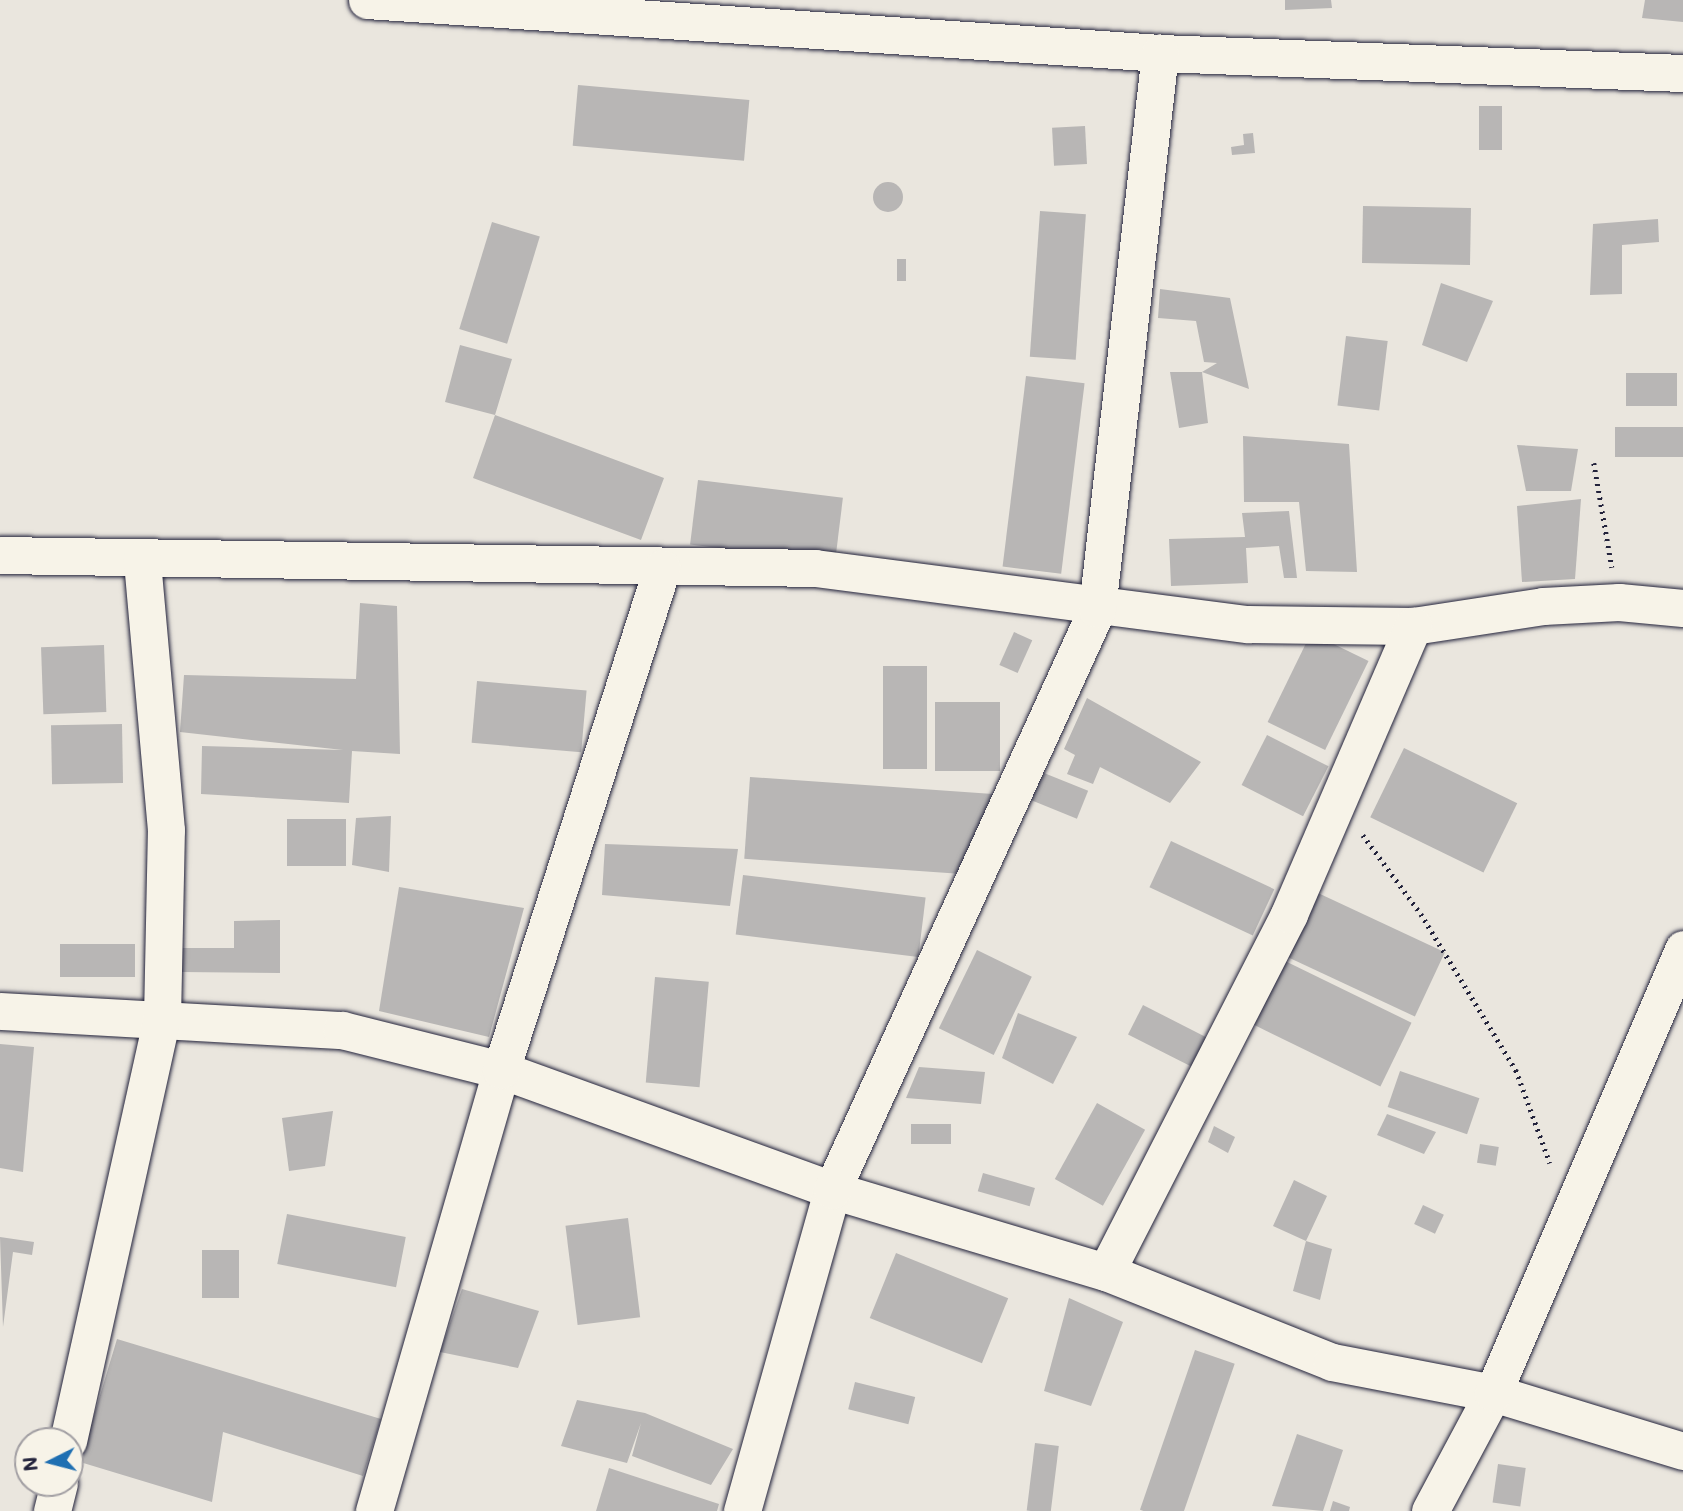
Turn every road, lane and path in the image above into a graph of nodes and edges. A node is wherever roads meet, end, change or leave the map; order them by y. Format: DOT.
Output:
graph roads {
  1 [pos="366,0"];
  2 [pos="463,3"];
  3 [pos="1160,53"];
  4 [pos="1683,73"];
  5 [pos="1594,463"];
  6 [pos="0,555"];
  7 [pos="142,559"];
  8 [pos="662,568"];
  9 [pos="1619,602"];
  10 [pos="1683,608"];
  11 [pos="1097,609"];
  12 [pos="1413,626"];
  13 [pos="1336,808"];
  14 [pos="1683,949"];
  15 [pos="0,1011"];
  16 [pos="162,1018"];
  17 [pos="501,1070"];
  18 [pos="832,1190"];
  19 [pos="1566,1214"];
  20 [pos="1106,1272"];
  21 [pos="1493,1393"];
  22 [pos="71,1427"];
  23 [pos="1683,1451"];
  24 [pos="374,1511"];
  25 [pos="742,1511"];
  26 [pos="1430,1511"];
  1 -- 2 [label="street"];
  2 -- 3 [label="street"];
  3 -- 4 [label="street"];
  3 -- 11 [label="street"];
  5 -- 9 [label="path"];
  6 -- 7 [label="street"];
  7 -- 8 [label="street"];
  7 -- 16 [label="street"];
  8 -- 11 [label="street"];
  8 -- 17 [label="street"];
  9 -- 10 [label="street"];
  9 -- 12 [label="street"];
  11 -- 12 [label="street"];
  11 -- 18 [label="street"];
  12 -- 13 [label="street"];
  13 -- 19 [label="path"];
  13 -- 20 [label="street"];
  14 -- 19 [label="street"];
  15 -- 16 [label="street"];
  16 -- 17 [label="street"];
  16 -- 22 [label="street"];
  17 -- 18 [label="street"];
  17 -- 24 [label="street"];
  18 -- 20 [label="street"];
  18 -- 25 [label="street"];
  19 -- 21 [label="street"];
  20 -- 21 [label="street"];
  21 -- 23 [label="street"];
  21 -- 26 [label="street"];
}
